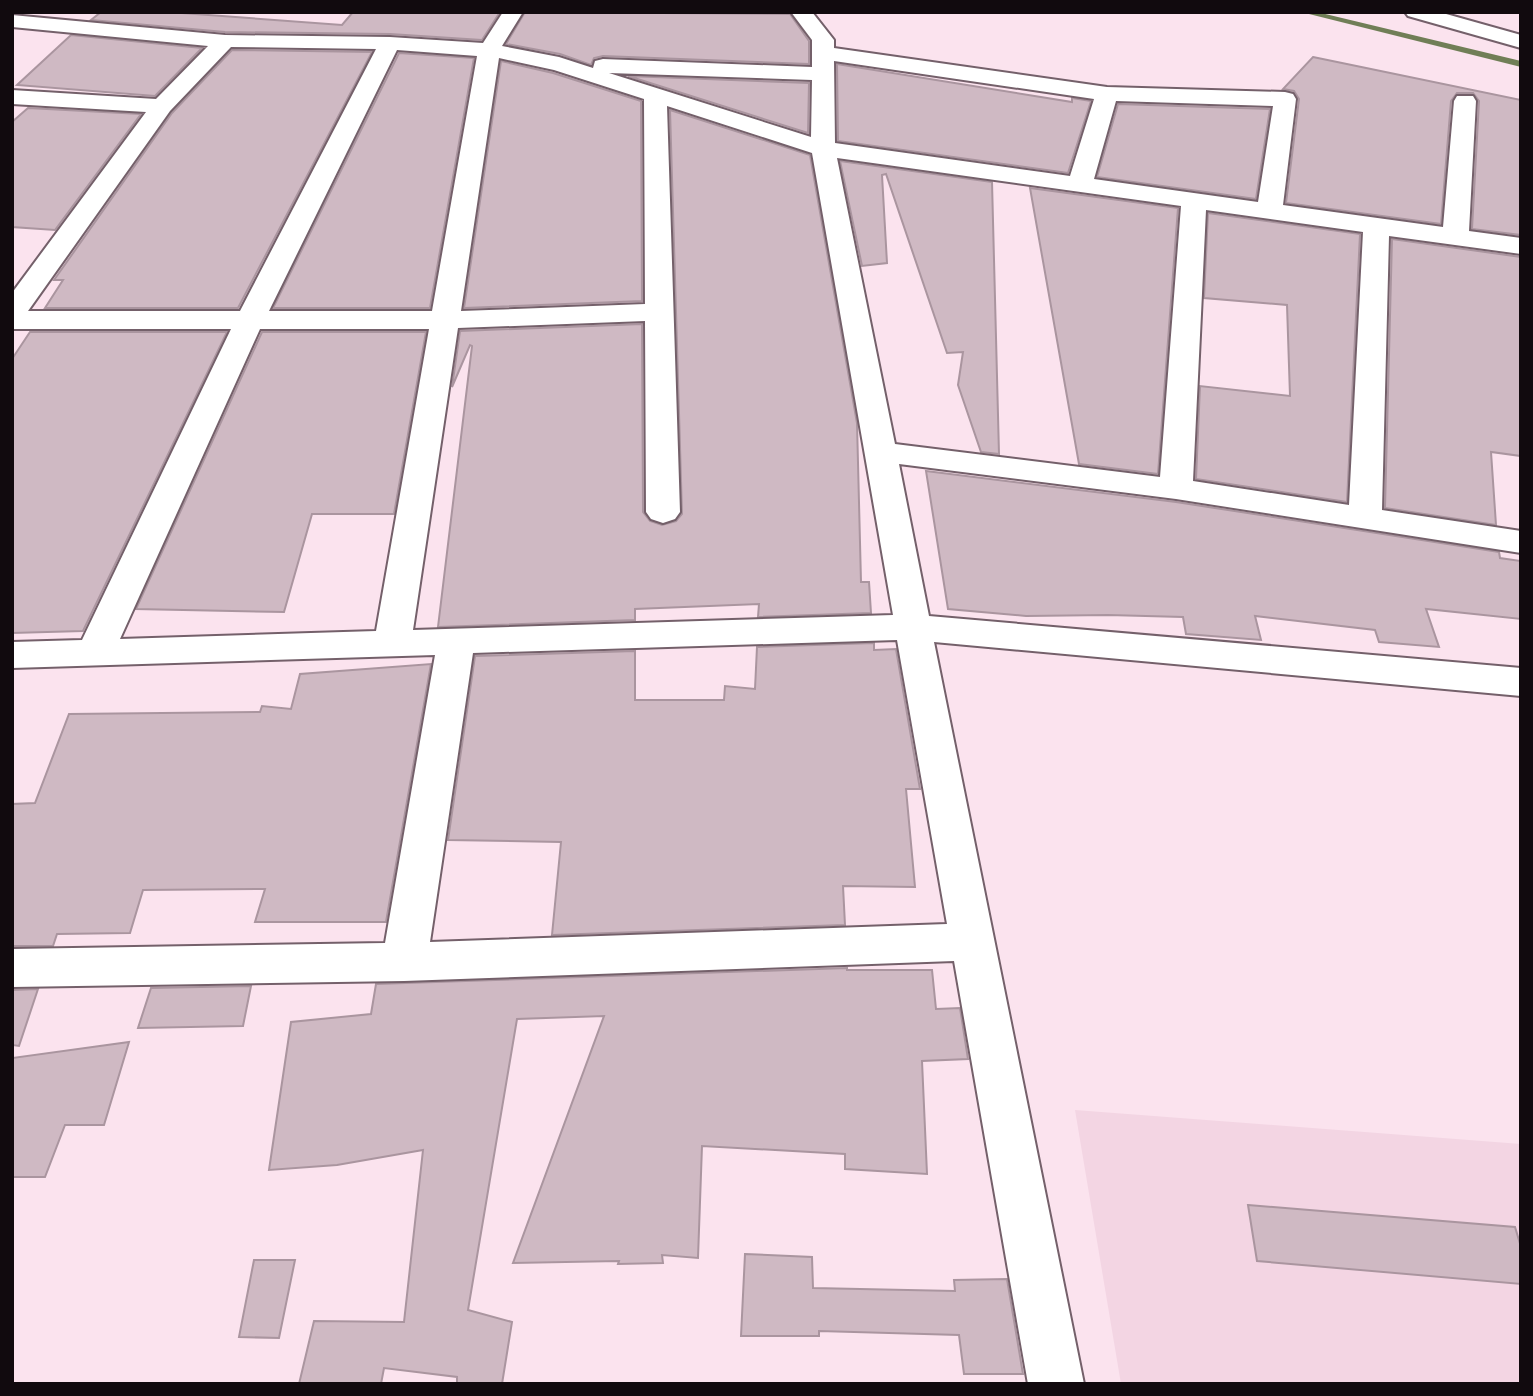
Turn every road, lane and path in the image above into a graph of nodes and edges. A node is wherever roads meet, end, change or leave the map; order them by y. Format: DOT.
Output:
graph roads {
  1 [pos="513,12"];
  2 [pos="801,12"];
  3 [pos="1415,12"];
  4 [pos="12,21"];
  5 [pos="1516,34"];
  6 [pos="225,41"];
  7 [pos="390,43"];
  8 [pos="489,50"];
  9 [pos="559,64"];
  10 [pos="823,64"];
  11 [pos="1107,94"];
  12 [pos="655,96"];
  13 [pos="12,97"];
  14 [pos="1465,102"];
  15 [pos="162,106"];
  16 [pos="823,149"];
  17 [pos="1080,184"];
  18 [pos="1194,200"];
  19 [pos="1269,211"];
  20 [pos="1376,226"];
  21 [pos="1455,237"];
  22 [pos="1521,246"];
  23 [pos="660,312"];
  24 [pos="12,313"];
  25 [pos="12,320"];
  26 [pos="447,320"];
  27 [pos="249,322"];
  28 [pos="881,452"];
  29 [pos="1176,489"];
  30 [pos="663,512"];
  31 [pos="1365,519"];
  32 [pos="1521,542"];
  33 [pos="913,627"];
  34 [pos="456,641"];
  35 [pos="392,643"];
  36 [pos="95,652"];
  37 [pos="12,655"];
  38 [pos="1521,682"];
  39 [pos="973,942"];
  40 [pos="404,962"];
  41 [pos="12,968"];
  42 [pos="1056,1384"];
  1 -- 8 [label="street"];
  2 -- 10 [label="street"];
  3 -- 5 [label="street"];
  4 -- 6 [label="street"];
  6 -- 7 [label="street"];
  6 -- 15 [label="street"];
  7 -- 8 [label="street"];
  7 -- 27 [label="street"];
  8 -- 9 [label="street"];
  8 -- 26 [label="street"];
  9 -- 10 [label="street"];
  9 -- 12 [label="street"];
  10 -- 11 [label="street"];
  10 -- 16 [label="street"];
  11 -- 17 [label="street"];
  11 -- 19 [label="street"];
  12 -- 16 [label="street"];
  12 -- 23 [label="street"];
  13 -- 15 [label="street"];
  14 -- 21 [label="street"];
  15 -- 24 [label="street"];
  16 -- 17 [label="street"];
  16 -- 28 [label="street"];
  17 -- 18 [label="street"];
  18 -- 19 [label="street"];
  18 -- 29 [label="street"];
  19 -- 20 [label="street"];
  20 -- 21 [label="street"];
  20 -- 31 [label="street"];
  21 -- 22 [label="street"];
  23 -- 26 [label="street"];
  23 -- 30 [label="street"];
  25 -- 27 [label="street"];
  26 -- 27 [label="street"];
  26 -- 35 [label="street"];
  27 -- 36 [label="street"];
  28 -- 29 [label="street"];
  28 -- 33 [label="street"];
  29 -- 31 [label="street"];
  31 -- 32 [label="street"];
  33 -- 34 [label="street"];
  33 -- 38 [label="street"];
  33 -- 39 [label="street"];
  34 -- 35 [label="street"];
  34 -- 40 [label="street"];
  35 -- 36 [label="street"];
  36 -- 37 [label="street"];
  39 -- 40 [label="street"];
  39 -- 42 [label="street"];
  40 -- 41 [label="street"];
}
